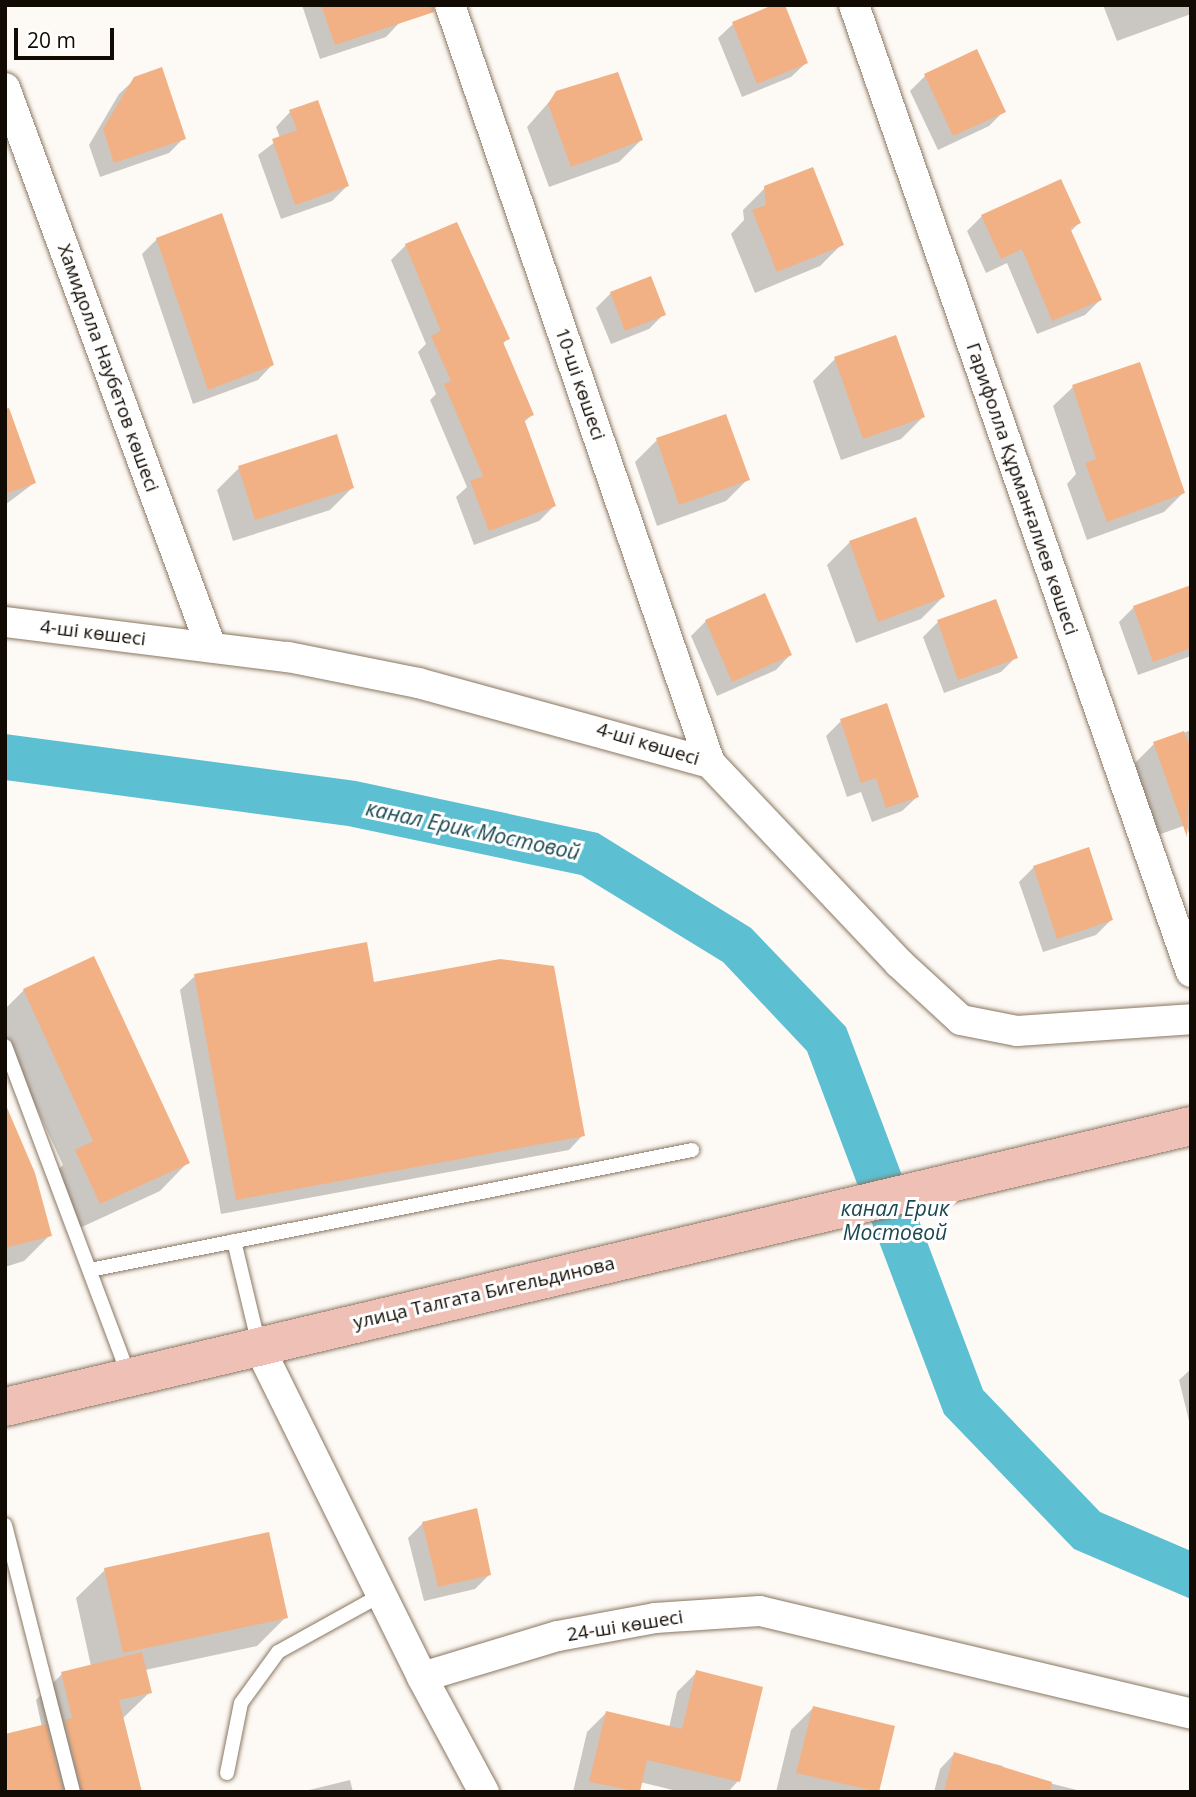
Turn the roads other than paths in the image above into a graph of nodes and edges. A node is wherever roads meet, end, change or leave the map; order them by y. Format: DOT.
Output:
graph roads {
  1 [pos="450,5"];
  2 [pos="854,5"];
  3 [pos="5,88"];
  4 [pos="5,622"];
  5 [pos="211,647"];
  6 [pos="710,763"];
  7 [pos="1191,972"];
  8 [pos="1191,1019"];
  9 [pos="5,1046"];
  10 [pos="1191,1126"];
  11 [pos="692,1150"];
  12 [pos="234,1241"];
  13 [pos="90,1270"];
  14 [pos="259,1347"];
  15 [pos="130,1377"];
  16 [pos="5,1407"];
  17 [pos="5,1525"];
  18 [pos="381,1595"];
  19 [pos="422,1677"];
  20 [pos="1191,1714"];
  21 [pos="226,1773"];
  22 [pos="73,1792"];
  23 [pos="484,1792"];
  1 -- 6 [label="street, 10-ші көшесі"];
  2 -- 7 [label="street, Гарифолла Құрманғалиев көшесі"];
  3 -- 5 [label="street, Хамидолла Наубетов көшесі"];
  4 -- 5 [label="street, 4-ші көшесі"];
  5 -- 6 [label="street, 4-ші көшесі"];
  6 -- 8 [label="street, 4-ші көшесі"];
  9 -- 13 [label="lane"];
  10 -- 14 [label="main road, улица Талгата Бигельдинова"];
  11 -- 12 [label="lane"];
  12 -- 13 [label="lane"];
  12 -- 14 [label="lane"];
  13 -- 15 [label="lane"];
  14 -- 15 [label="main road, улица Талгата Бигельдинова"];
  14 -- 18 [label="street"];
  15 -- 16 [label="main road, улица Талгата Бигельдинова"];
  17 -- 22 [label="lane"];
  18 -- 19 [label="street"];
  18 -- 21 [label="lane"];
  19 -- 20 [label="street, 24-ші көшесі"];
  19 -- 23 [label="street"];
}
